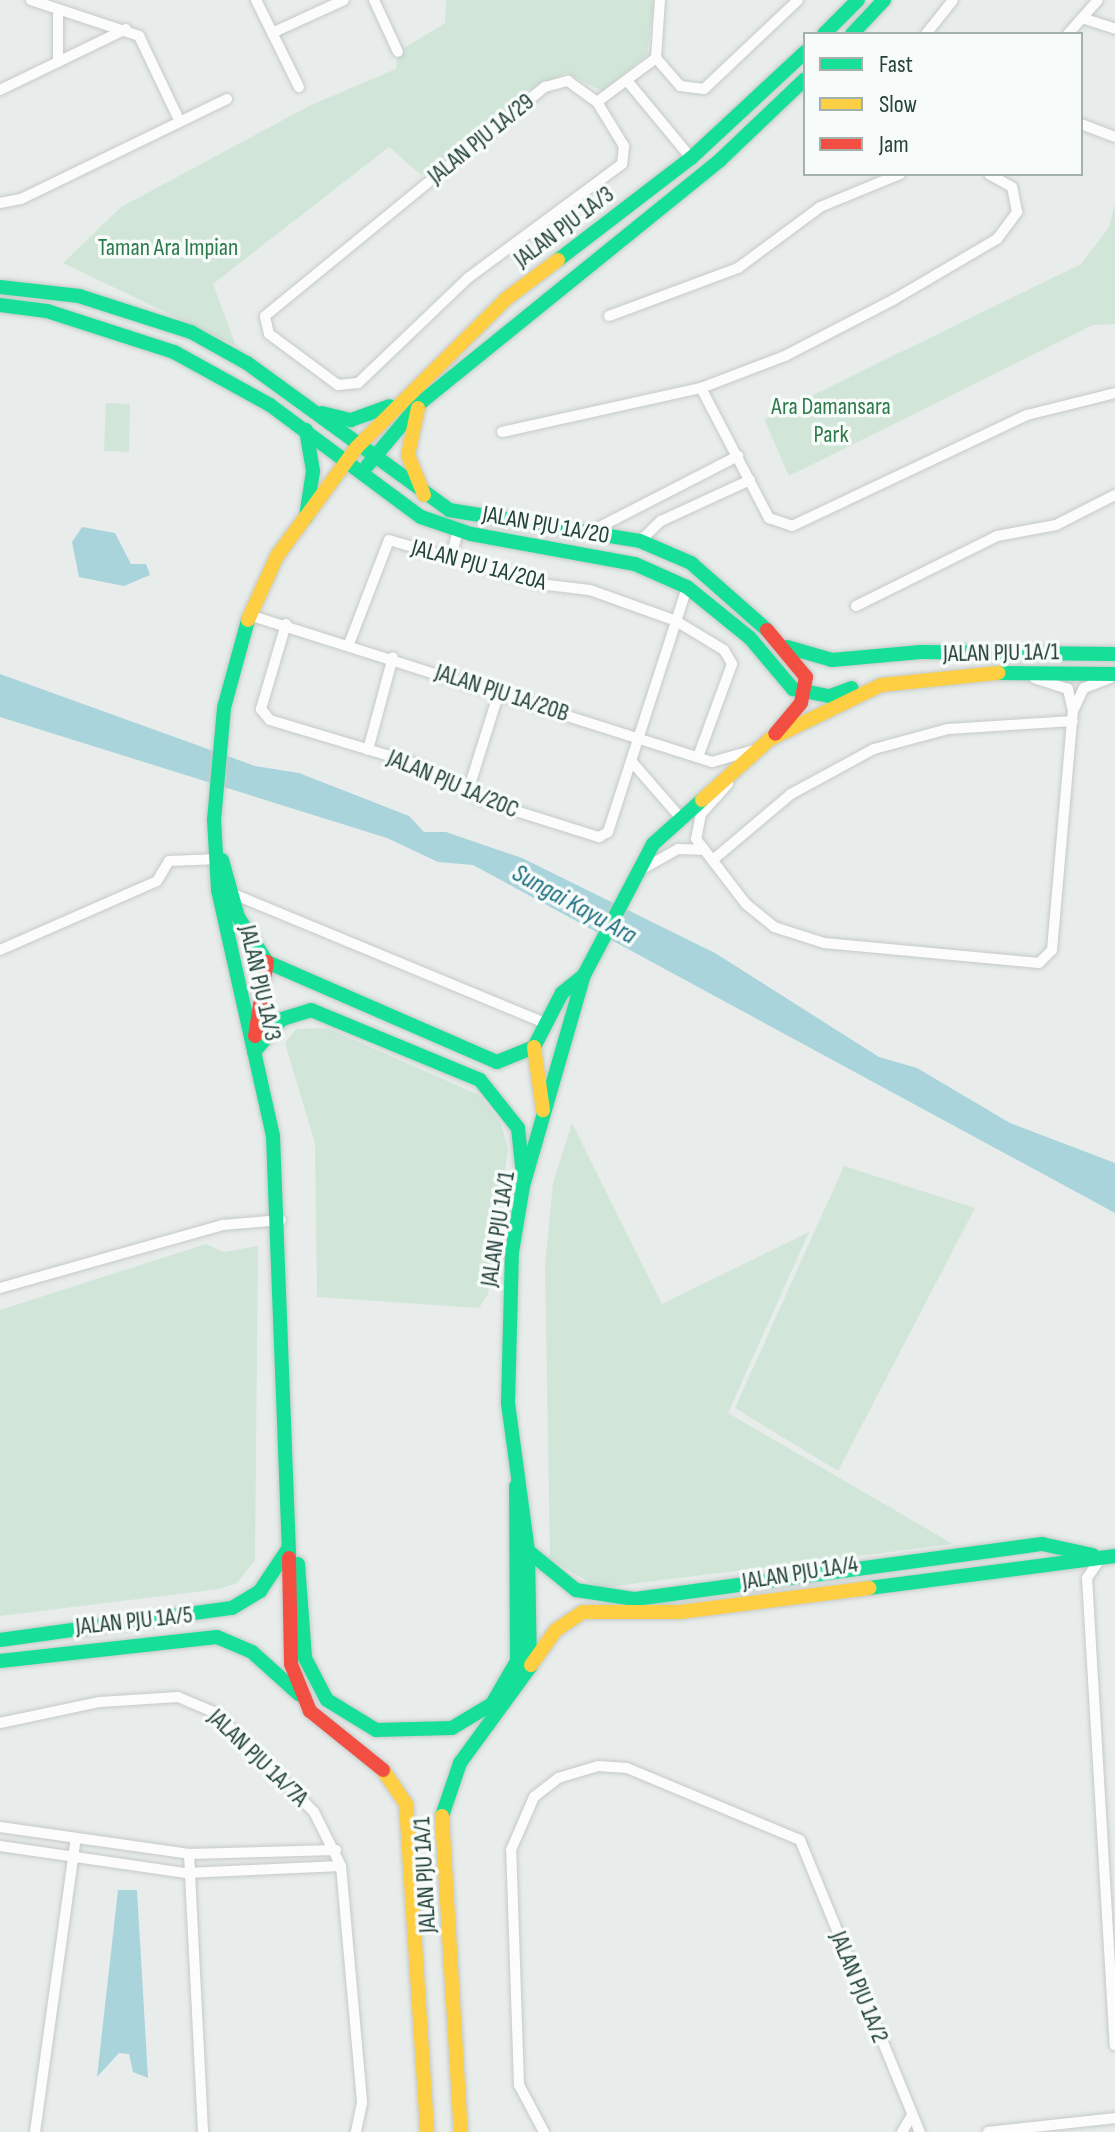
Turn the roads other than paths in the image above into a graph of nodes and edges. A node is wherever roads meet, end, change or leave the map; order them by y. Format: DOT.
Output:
graph roads {
  1 [pos="31,0"];
  2 [pos="256,0"];
  3 [pos="344,0"];
  4 [pos="374,0"];
  5 [pos="660,0"];
  6 [pos="798,0"];
  7 [pos="858,0"];
  8 [pos="884,0"];
  9 [pos="953,0"];
  10 [pos="1098,0"];
  11 [pos="58,15"];
  12 [pos="1082,18"];
  13 [pos="126,29"];
  14 [pos="1115,29"];
  15 [pos="826,32"];
  16 [pos="854,32"];
  17 [pos="928,32"];
  18 [pos="1070,32"];
  19 [pos="272,33"];
  20 [pos="398,52"];
  21 [pos="803,54"];
  22 [pos="656,58"];
  23 [pos="58,62"];
  24 [pos="803,81"];
  25 [pos="629,83"];
  26 [pos="299,87"];
  27 [pos="0,90"];
  28 [pos="227,99"];
  29 [pos="597,102"];
  30 [pos="179,120"];
  31 [pos="1083,125"];
  32 [pos="1115,137"];
  33 [pos="691,158"];
  34 [pos="895,176"];
  35 [pos="993,176"];
  36 [pos="0,203"];
  37 [pos="0,287"];
  38 [pos="0,305"];
  39 [pos="609,316"];
  40 [pos="701,388"];
  41 [pos="1115,393"];
  42 [pos="396,404"];
  43 [pos="419,404"];
  44 [pos="318,412"];
  45 [pos="306,430"];
  46 [pos="502,432"];
  47 [pos="357,447"];
  48 [pos="738,456"];
  49 [pos="373,459"];
  50 [pos="356,469"];
  51 [pos="750,480"];
  52 [pos="424,495"];
  53 [pos="1115,495"];
  54 [pos="306,517"];
  55 [pos="458,530"];
  56 [pos="586,534"];
  57 [pos="640,541"];
  58 [pos="451,558"];
  59 [pos="687,587"];
  60 [pos="856,606"];
  61 [pos="249,615"];
  62 [pos="676,621"];
  63 [pos="286,624"];
  64 [pos="349,644"];
  65 [pos="786,647"];
  66 [pos="1115,654"];
  67 [pos="393,657"];
  68 [pos="953,672"];
  69 [pos="1013,673"];
  70 [pos="1115,675"];
  71 [pos="499,692"];
  72 [pos="805,694"];
  73 [pos="1073,716"];
  74 [pos="638,738"];
  75 [pos="770,739"];
  76 [pos="368,750"];
  77 [pos="755,750"];
  78 [pos="698,757"];
  79 [pos="632,762"];
  80 [pos="469,788"];
  81 [pos="678,815"];
  82 [pos="701,850"];
  83 [pos="218,859"];
  84 [pos="714,859"];
  85 [pos="635,874"];
  86 [pos="231,893"];
  87 [pos="0,950"];
  88 [pos="267,962"];
  89 [pos="586,972"];
  90 [pos="548,1024"];
  91 [pos="534,1047"];
  92 [pos="254,1052"];
  93 [pos="544,1114"];
  94 [pos="523,1186"];
  95 [pos="281,1220"];
  96 [pos="0,1288"];
  97 [pos="518,1482"];
  98 [pos="290,1525"];
  99 [pos="290,1545"];
  100 [pos="528,1551"];
  101 [pos="1108,1557"];
  102 [pos="1072,1561"];
  103 [pos="1087,1578"];
  104 [pos="636,1606"];
  105 [pos="0,1640"];
  106 [pos="0,1661"];
  107 [pos="530,1667"];
  108 [pos="300,1696"];
  109 [pos="0,1723"];
  110 [pos="0,1827"];
  111 [pos="76,1838"];
  112 [pos="0,1846"];
  113 [pos="336,1850"];
  114 [pos="189,1854"];
  115 [pos="74,1857"];
  116 [pos="341,1866"];
  117 [pos="186,1873"];
  118 [pos="1115,2045"];
  119 [pos="911,2117"];
  120 [pos="1115,2118"];
  121 [pos="35,2132"];
  122 [pos="203,2132"];
  123 [pos="356,2132"];
  124 [pos="427,2132"];
  125 [pos="461,2132"];
  126 [pos="544,2132"];
  127 [pos="902,2132"];
  128 [pos="920,2132"];
  129 [pos="988,2132"];
  1 -- 11 [label="street"];
  2 -- 19 [label="street"];
  3 -- 19 [label="street"];
  4 -- 20 [label="street"];
  5 -- 22 [label="street"];
  6 -- 22 [label="street"];
  7 -- 15 [label="street"];
  8 -- 16 [label="street"];
  9 -- 17 [label="street"];
  10 -- 12 [label="street"];
  11 -- 13 [label="street"];
  11 -- 23 [label="street"];
  12 -- 14 [label="street"];
  12 -- 18 [label="street"];
  13 -- 23 [label="street"];
  13 -- 30 [label="street"];
  19 -- 26 [label="street"];
  21 -- 33 [label="street, JALAN PJU 1A/3"];
  22 -- 25 [label="street"];
  23 -- 27 [label="street"];
  24 -- 43 [label="street, JALAN PJU 1A/3"];
  25 -- 29 [label="street"];
  25 -- 33 [label="street"];
  28 -- 30 [label="street"];
  29 -- 29 [label="street, JALAN PJU 1A/29"];
  30 -- 36 [label="street"];
  31 -- 32 [label="street"];
  33 -- 42 [label="street, JALAN PJU 1A/3"];
  34 -- 39 [label="street"];
  35 -- 40 [label="street"];
  37 -- 44 [label="street, JALAN PJU 1A/20"];
  38 -- 45 [label="street, JALAN PJU 1A/20"];
  40 -- 46 [label="street"];
  40 -- 48 [label="street"];
  41 -- 51 [label="street"];
  42 -- 44 [label="street"];
  42 -- 47 [label="street, JALAN PJU 1A/3"];
  43 -- 49 [label="street, JALAN PJU 1A/3"];
  43 -- 52 [label="street"];
  44 -- 47 [label="street, JALAN PJU 1A/20"];
  45 -- 50 [label="street, JALAN PJU 1A/20"];
  45 -- 54 [label="street"];
  47 -- 49 [label="street, JALAN PJU 1A/20"];
  47 -- 50 [label="street"];
  48 -- 51 [label="street"];
  48 -- 56 [label="street, JALAN PJU 1A/20"];
  49 -- 50 [label="street, JALAN PJU 1A/3"];
  49 -- 52 [label="street, JALAN PJU 1A/20"];
  50 -- 54 [label="street, JALAN PJU 1A/3"];
  50 -- 55 [label="street, JALAN PJU 1A/20"];
  51 -- 57 [label="street"];
  52 -- 56 [label="street, JALAN PJU 1A/20"];
  53 -- 60 [label="street"];
  54 -- 61 [label="street, JALAN PJU 1A/3"];
  55 -- 58 [label="street"];
  55 -- 59 [label="street, JALAN PJU 1A/20"];
  56 -- 57 [label="street, JALAN PJU 1A/20"];
  57 -- 65 [label="street, JALAN PJU 1A/20"];
  58 -- 62 [label="street, JALAN PJU 1A/20A"];
  58 -- 64 [label="street, JALAN PJU 1A/20A"];
  59 -- 62 [label="street"];
  59 -- 72 [label="street, JALAN PJU 1A/20"];
  61 -- 63 [label="street, JALAN PJU 1A/20B"];
  61 -- 83 [label="street, JALAN PJU 1A/3"];
  62 -- 74 [label="street"];
  62 -- 78 [label="street, JALAN PJU 1A/20A"];
  63 -- 64 [label="street, JALAN PJU 1A/20B"];
  63 -- 76 [label="street, JALAN PJU 1A/20C"];
  64 -- 67 [label="street, JALAN PJU 1A/20B"];
  65 -- 66 [label="street, JALAN PJU 1A/1"];
  65 -- 72 [label="street, JALAN PJU 1A/20"];
  67 -- 71 [label="street, JALAN PJU 1A/20B"];
  67 -- 76 [label="street"];
  68 -- 69 [label="street, JALAN PJU 1A/1"];
  68 -- 72 [label="street"];
  68 -- 75 [label="street, JALAN PJU 1A/1"];
  69 -- 70 [label="street, JALAN PJU 1A/1"];
  69 -- 73 [label="street"];
  70 -- 73 [label="street"];
  71 -- 74 [label="street, JALAN PJU 1A/20B"];
  71 -- 80 [label="street"];
  72 -- 75 [label="street"];
  73 -- 84 [label="street"];
  73 -- 84 [label="street"];
  74 -- 78 [label="street, JALAN PJU 1A/20B"];
  74 -- 79 [label="street"];
  75 -- 77 [label="street, JALAN PJU 1A/1"];
  75 -- 82 [label="street"];
  76 -- 80 [label="street, JALAN PJU 1A/20C"];
  77 -- 78 [label="street, JALAN PJU 1A/20B"];
  77 -- 81 [label="street, JALAN PJU 1A/1"];
  79 -- 80 [label="street, JALAN PJU 1A/20C"];
  79 -- 81 [label="street"];
  81 -- 85 [label="street, JALAN PJU 1A/1"];
  82 -- 84 [label="street"];
  82 -- 85 [label="street"];
  83 -- 86 [label="street"];
  83 -- 87 [label="street"];
  83 -- 92 [label="street, JALAN PJU 1A/3"];
  85 -- 89 [label="street, JALAN PJU 1A/1"];
  86 -- 88 [label="street"];
  86 -- 90 [label="street, JALAN PJU 1A/3"];
  88 -- 91 [label="street"];
  88 -- 92 [label="street"];
  89 -- 90 [label="street"];
  89 -- 93 [label="street, JALAN PJU 1A/1"];
  90 -- 91 [label="street"];
  91 -- 93 [label="street"];
  92 -- 94 [label="street"];
  92 -- 95 [label="street, JALAN PJU 1A/3"];
  93 -- 94 [label="street, JALAN PJU 1A/1"];
  94 -- 97 [label="street, JALAN PJU 1A/1"];
  95 -- 96 [label="street"];
  95 -- 98 [label="street, JALAN PJU 1A/3"];
  97 -- 98 [label="street"];
  97 -- 100 [label="street, JALAN PJU 1A/1"];
  98 -- 99 [label="street, JALAN PJU 1A/3"];
  99 -- 105 [label="street, JALAN PJU 1A/5"];
  99 -- 108 [label="street, JALAN PJU 1A/1"];
  100 -- 104 [label="street, JALAN PJU 1A/4"];
  100 -- 107 [label="street, JALAN PJU 1A/1"];
  101 -- 102 [label="street, JALAN PJU 1A/4"];
  101 -- 103 [label="street"];
  101 -- 104 [label="street, JALAN PJU 1A/4"];
  102 -- 103 [label="street"];
  102 -- 104 [label="street, JALAN PJU 1A/4"];
  103 -- 118 [label="street"];
  104 -- 107 [label="street, JALAN PJU 1A/4"];
  106 -- 108 [label="street, JALAN PJU 1A/5"];
  107 -- 125 [label="street, JALAN PJU 1A/1"];
  108 -- 124 [label="street, JALAN PJU 1A/1"];
  109 -- 113 [label="street, JALAN PJU 1A/7A"];
  110 -- 111 [label="street"];
  111 -- 114 [label="street"];
  111 -- 115 [label="street"];
  112 -- 115 [label="street"];
  113 -- 114 [label="street"];
  113 -- 116 [label="street, JALAN PJU 1A/7A"];
  114 -- 117 [label="street"];
  115 -- 117 [label="street"];
  115 -- 121 [label="street"];
  116 -- 117 [label="street"];
  116 -- 123 [label="street, JALAN PJU 1A/7A"];
  117 -- 122 [label="street"];
  119 -- 126 [label="street, JALAN PJU 1A/2"];
  119 -- 127 [label="street"];
  119 -- 128 [label="street, JALAN PJU 1A/2"];
  120 -- 129 [label="street"];
}
